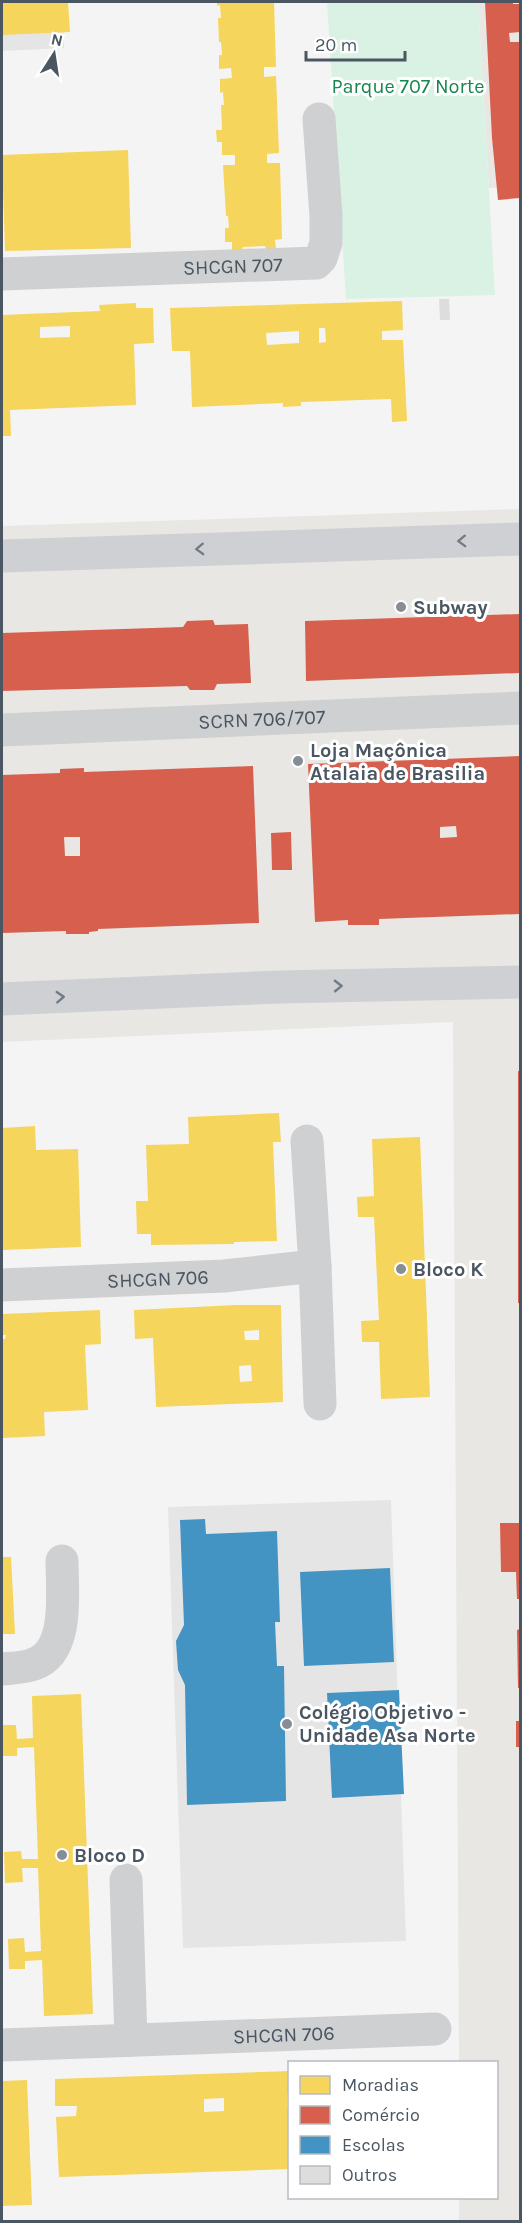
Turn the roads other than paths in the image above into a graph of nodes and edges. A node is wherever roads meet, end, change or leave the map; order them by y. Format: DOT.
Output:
graph roads {
  1 [pos="320,119"];
  2 [pos="2,274"];
  3 [pos="520,539"];
  4 [pos="2,556"];
  5 [pos="520,708"];
  6 [pos="2,730"];
  7 [pos="520,982"];
  8 [pos="2,999"];
  9 [pos="307,1141"];
  10 [pos="315,1266"];
  11 [pos="2,1285"];
  12 [pos="320,1404"];
  13 [pos="62,1561"];
  14 [pos="2,1669"];
  15 [pos="126,1880"];
  16 [pos="435,2029"];
  17 [pos="131,2040"];
  18 [pos="2,2045"];
  1 -- 2 [label="street, SHCGN 707"];
  3 -- 4 [label="main road, one-way"];
  5 -- 6 [label="street, SCRN 706/707"];
  8 -- 7 [label="main road, one-way"];
  9 -- 10 [label="street"];
  10 -- 11 [label="street, SHCGN 706"];
  10 -- 12 [label="street"];
  13 -- 14 [label="street"];
  15 -- 17 [label="street"];
  16 -- 17 [label="street, SHCGN 706"];
  17 -- 18 [label="street, SHCGN 706"];
}
